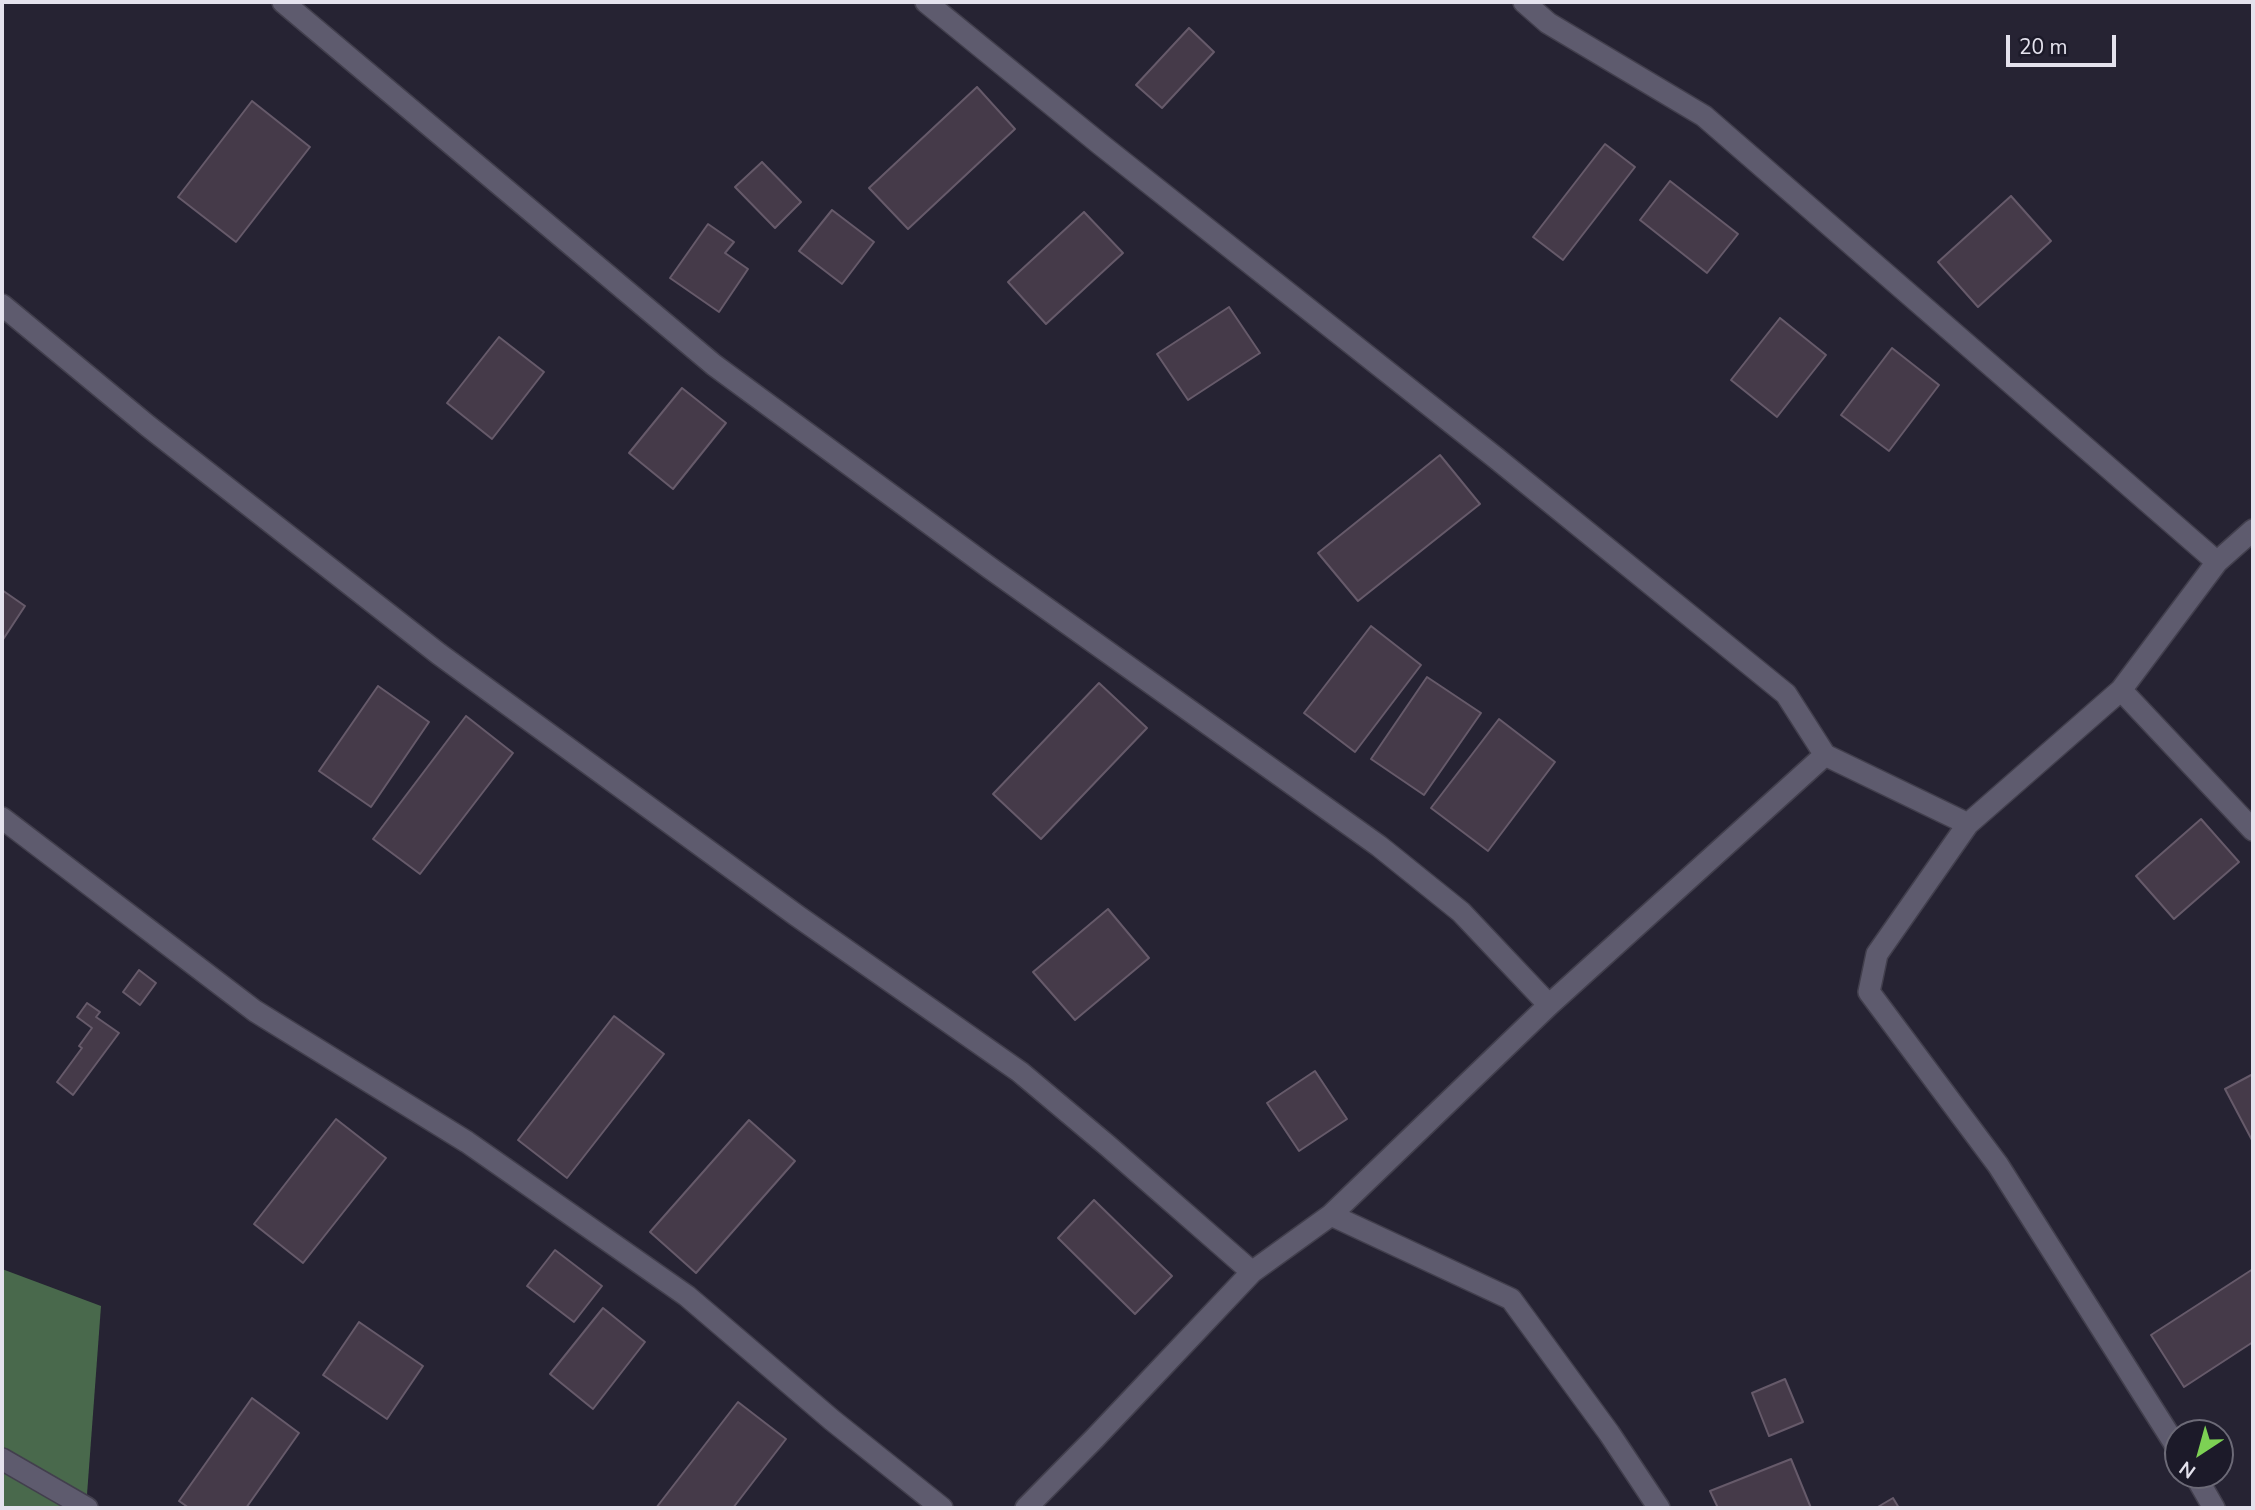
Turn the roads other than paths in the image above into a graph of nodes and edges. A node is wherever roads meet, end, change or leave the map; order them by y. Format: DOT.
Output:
graph roads {
  1 [pos="284,2"];
  2 [pos="926,2"];
  3 [pos="1524,2"];
  4 [pos="2,305"];
  5 [pos="2253,530"];
  6 [pos="2217,562"];
  7 [pos="2121,691"];
  8 [pos="1825,755"];
  9 [pos="2,818"];
  10 [pos="1968,824"];
  11 [pos="2253,830"];
  12 [pos="1549,1005"];
  13 [pos="1331,1215"];
  14 [pos="1252,1272"];
  15 [pos="2164,1427"];
  16 [pos="2,1459"];
  17 [pos="2203,1489"];
  18 [pos="87,1508"];
  19 [pos="942,1508"];
  20 [pos="1026,1508"];
  21 [pos="1660,1508"];
  22 [pos="2214,1508"];
  1 -- 12 [label="street"];
  2 -- 8 [label="street"];
  3 -- 6 [label="street"];
  4 -- 14 [label="street"];
  5 -- 6 [label="street"];
  6 -- 7 [label="street"];
  7 -- 10 [label="street"];
  7 -- 11 [label="street"];
  8 -- 10 [label="street"];
  8 -- 12 [label="street"];
  9 -- 19 [label="street"];
  10 -- 15 [label="street"];
  12 -- 13 [label="street"];
  13 -- 14 [label="street"];
  13 -- 21 [label="street"];
  14 -- 20 [label="street"];
  16 -- 18 [label="street"];
  17 -- 22 [label="street"];
}
